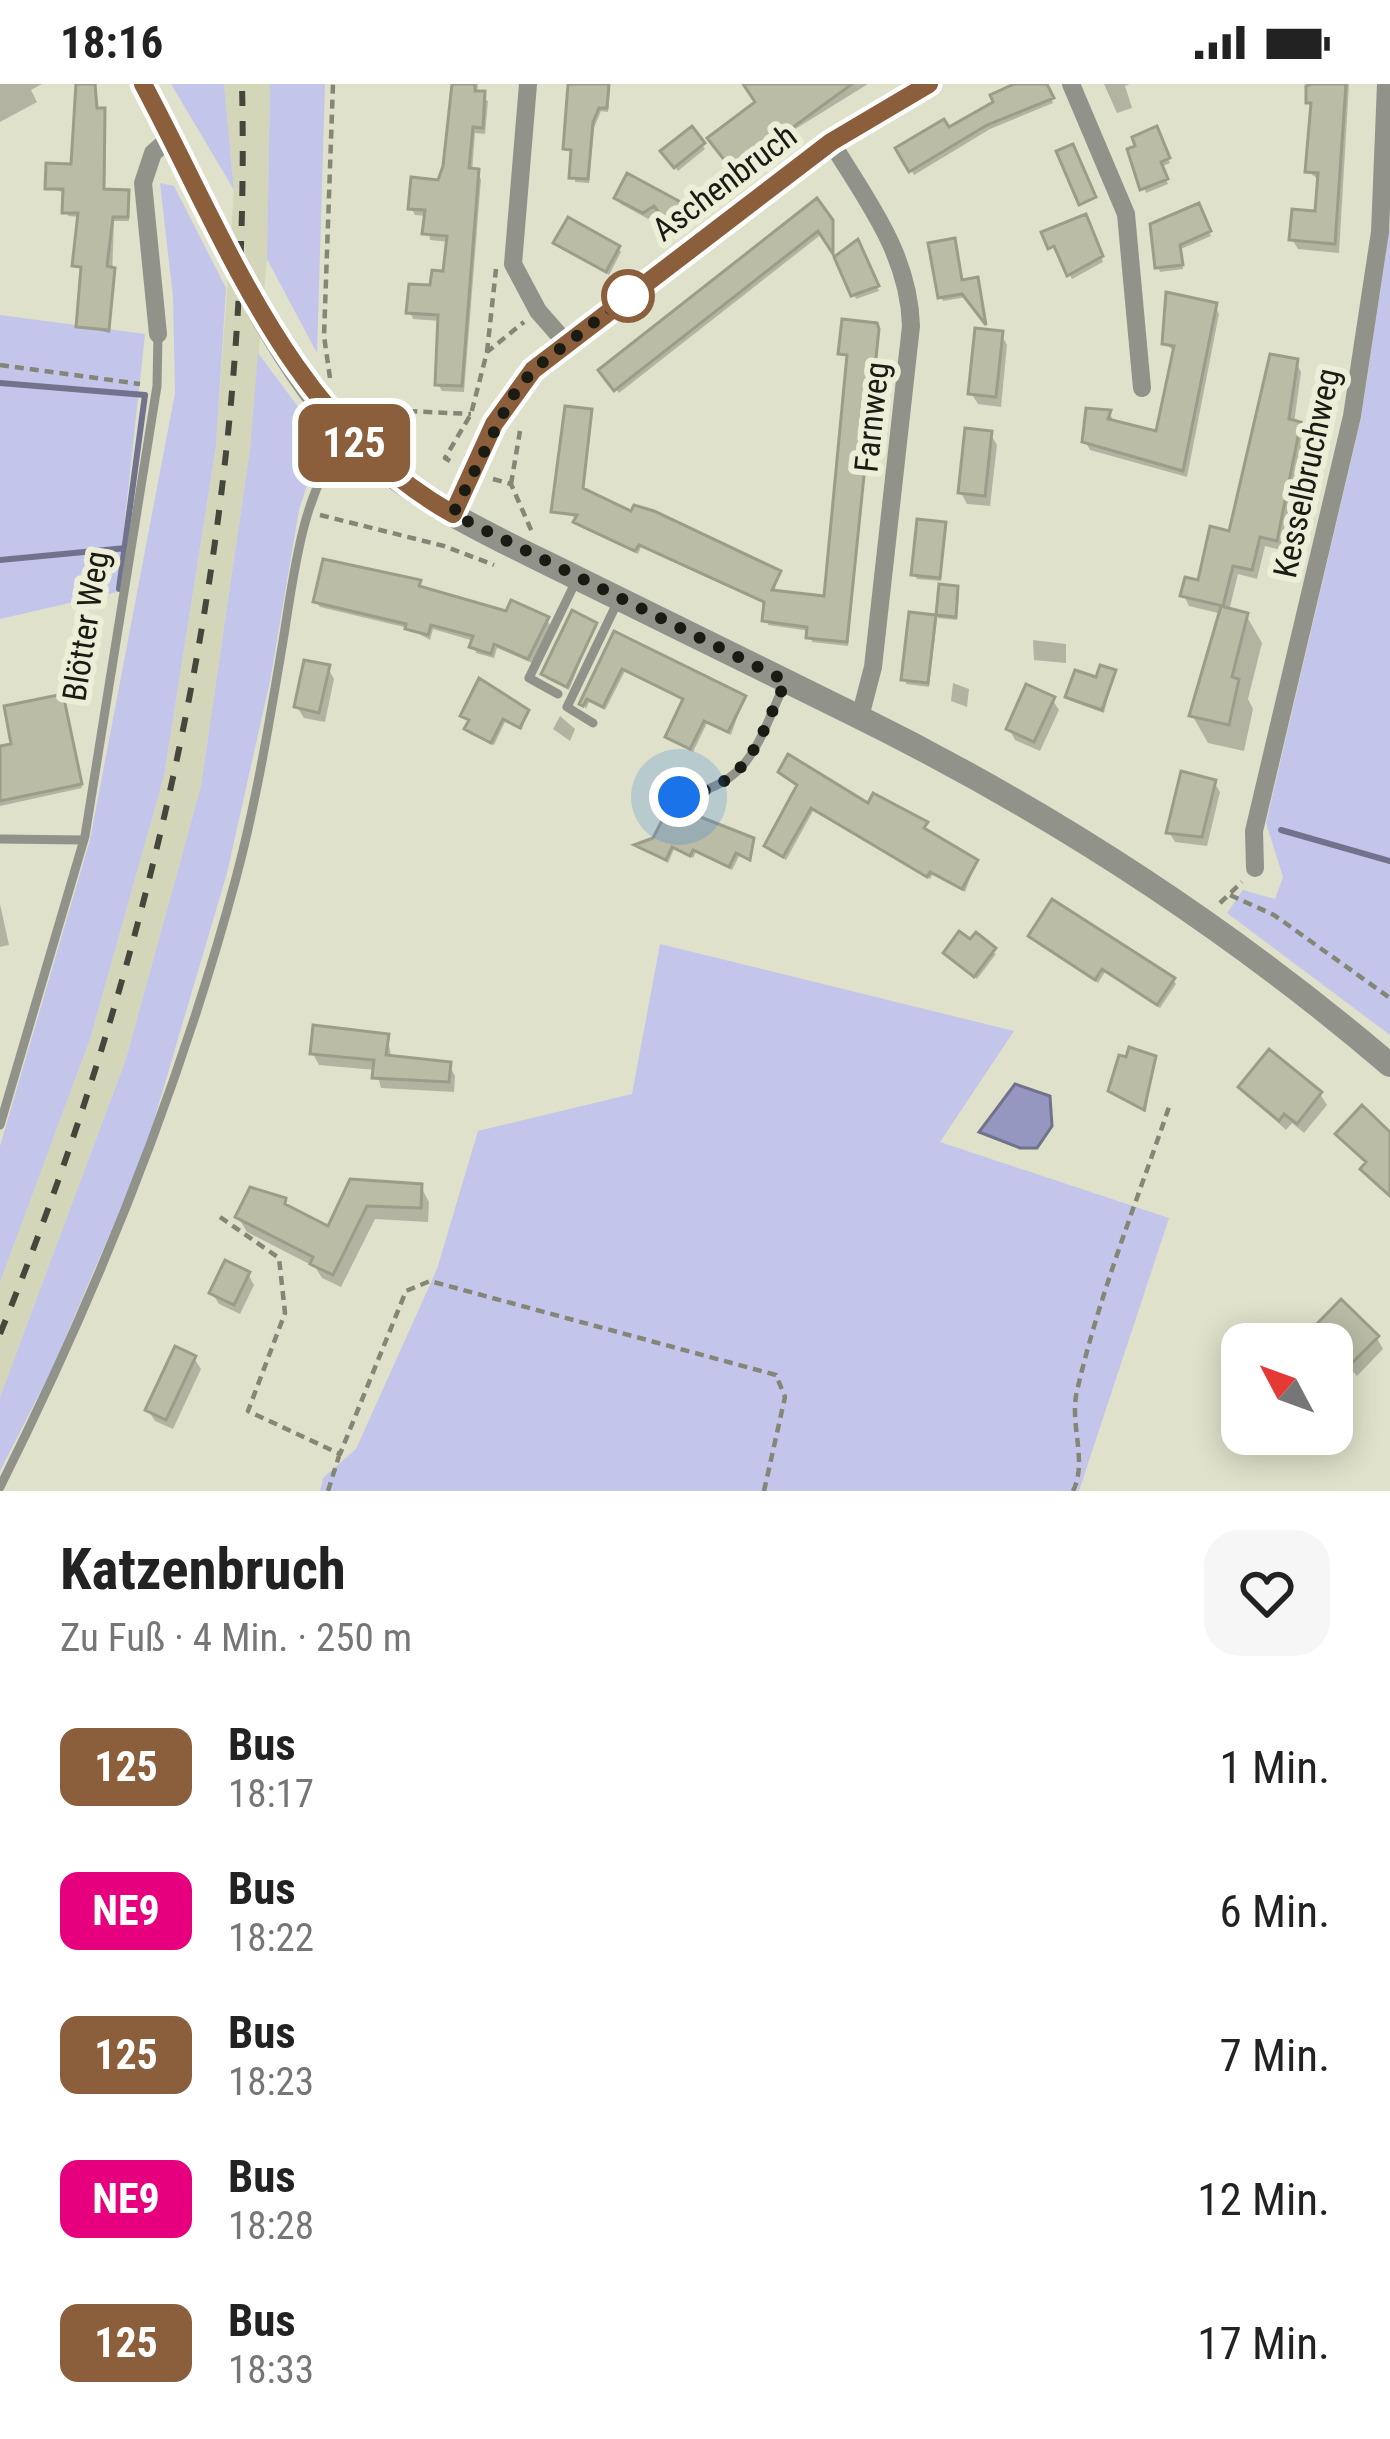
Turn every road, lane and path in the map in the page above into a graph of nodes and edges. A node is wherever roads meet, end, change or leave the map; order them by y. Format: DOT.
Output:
graph roads {
  1 [pos="143,84"];
  2 [pos="333,84"];
  3 [pos="528,84"];
  4 [pos="930,84"];
  5 [pos="1070,84"];
  6 [pos="1386,84"];
  7 [pos="171,137"];
  8 [pos="831,142"];
  9 [pos="512,244"];
  10 [pos="538,311"];
  11 [pos="158,334"];
  12 [pos="566,343"];
  13 [pos="487,352"];
  14 [pos="0,364"];
  15 [pos="157,386"];
  16 [pos="1142,388"];
  17 [pos="320,403"];
  18 [pos="471,414"];
  19 [pos="346,435"];
  20 [pos="471,473"];
  21 [pos="453,514"];
  22 [pos="578,578"];
  23 [pos="619,598"];
  24 [pos="786,681"];
  25 [pos="558,694"];
  26 [pos="860,717"];
  27 [pos="593,723"];
  28 [pos="679,797"];
  29 [pos="0,839"];
  30 [pos="84,840"];
  31 [pos="1255,868"];
  32 [pos="1230,895"];
  33 [pos="1390,998"];
  34 [pos="1390,1065"];
  35 [pos="1169,1107"];
  36 [pos="0,1125"];
  37 [pos="220,1217"];
  38 [pos="340,1454"];
  39 [pos="0,1487"];
  40 [pos="328,1491"];
  41 [pos="764,1491"];
  42 [pos="1073,1491"];
  1 -- 7 [label="street"];
  2 -- 17 [label="path"];
  3 -- 9 [label="street"];
  4 -- 8 [label="street, Aschenbruch"];
  5 -- 16 [label="street"];
  6 -- 31 [label="street, Kesselbruchweg"];
  7 -- 11 [label="street, Blötter Weg"];
  7 -- 17 [label="street"];
  8 -- 12 [label="street, Aschenbruch"];
  8 -- 26 [label="street, Farnweg"];
  9 -- 10 [label="street"];
  9 -- 13 [label="path"];
  10 -- 12 [label="street"];
  10 -- 13 [label="path"];
  11 -- 15 [label="lane, Blötter Weg"];
  12 -- 20 [label="street, Aschenbruch"];
  13 -- 18 [label="path"];
  14 -- 15 [label="path"];
  15 -- 30 [label="lane, Blötter Weg"];
  17 -- 19 [label="street"];
  18 -- 19 [label="path"];
  18 -- 20 [label="path"];
  19 -- 21 [label="street"];
  19 -- 39 [label="lane"];
  20 -- 21 [label="street, Aschenbruch"];
  21 -- 22 [label="street"];
  22 -- 23 [label="street"];
  22 -- 25 [label="lane"];
  23 -- 24 [label="street"];
  23 -- 27 [label="lane"];
  24 -- 26 [label="street"];
  24 -- 28 [label="lane"];
  26 -- 34 [label="street"];
  29 -- 30 [label="lane"];
  30 -- 36 [label="lane, Blötter Weg"];
  32 -- 33 [label="path"];
  35 -- 42 [label="path"];
  37 -- 38 [label="path"];
  38 -- 40 [label="path"];
  38 -- 41 [label="path"];
}
